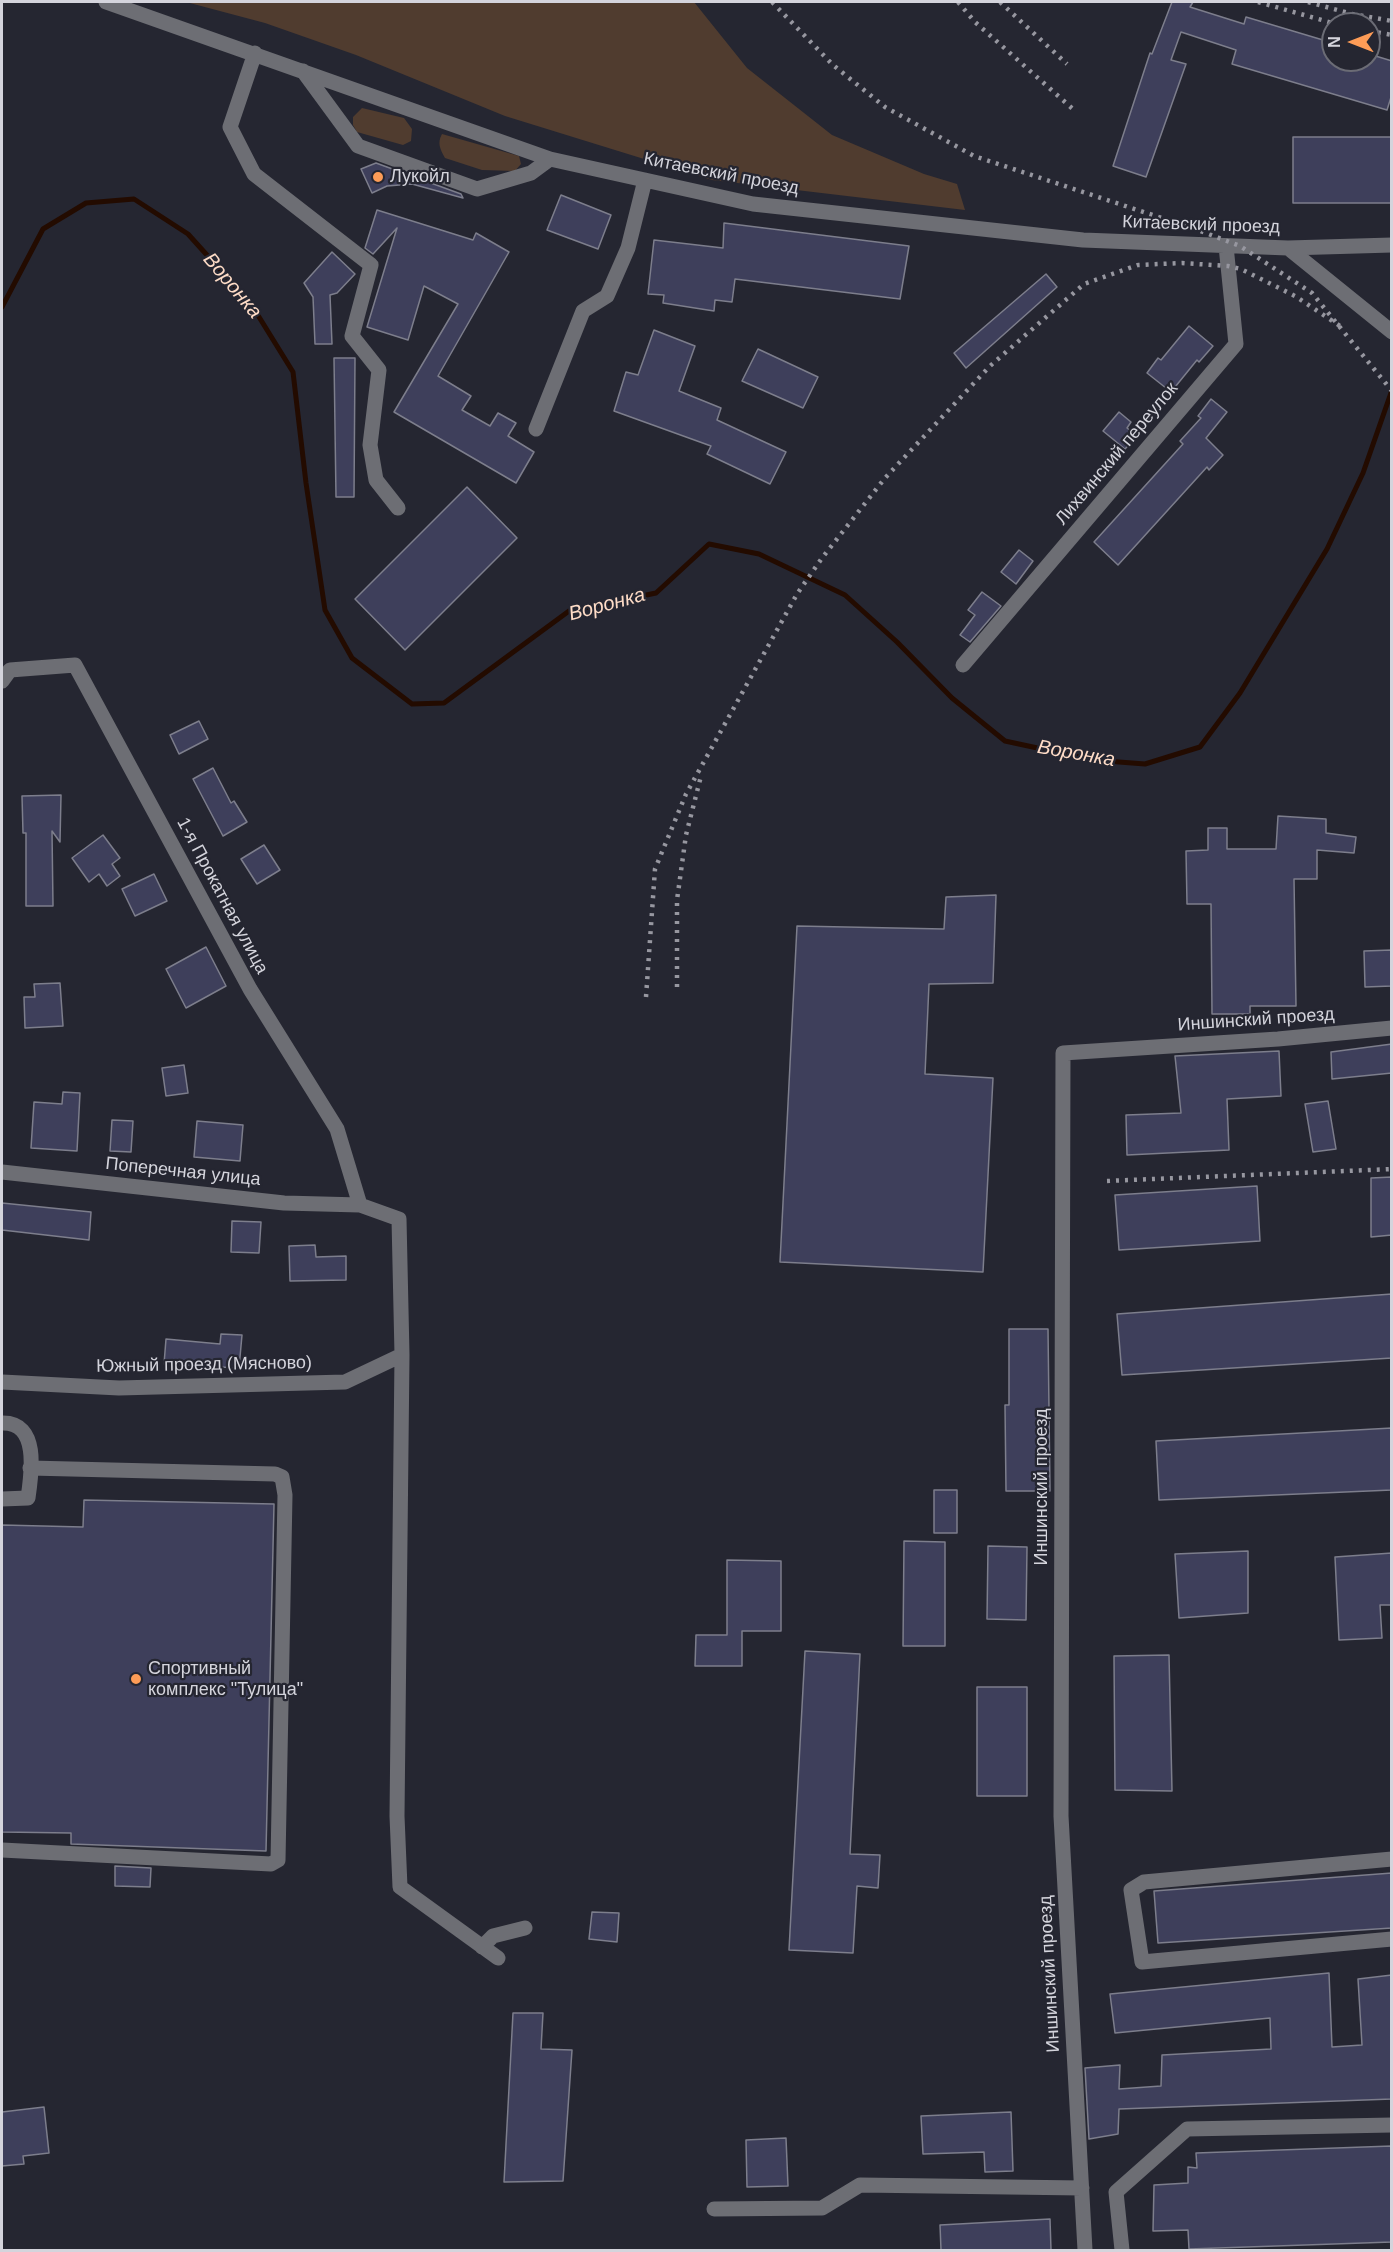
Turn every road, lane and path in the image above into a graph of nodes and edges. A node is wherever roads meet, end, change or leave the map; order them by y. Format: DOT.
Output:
graph roads {
  1 [pos="106,2"];
  2 [pos="255,53"];
  3 [pos="303,71"];
  4 [pos="550,159"];
  5 [pos="645,180"];
  6 [pos="1392,245"];
  7 [pos="1226,246"];
  8 [pos="1288,248"];
  9 [pos="1390,331"];
  10 [pos="536,429"];
  11 [pos="398,508"];
  12 [pos="963,665"];
  13 [pos="6,675"];
  14 [pos="1392,1028"];
  15 [pos="2,1172"];
  16 [pos="360,1205"];
  17 [pos="402,1355"];
  18 [pos="2,1382"];
  19 [pos="2,1423"];
  20 [pos="30,1468"];
  21 [pos="2,1499"];
  22 [pos="2,1850"];
  23 [pos="1392,1859"];
  24 [pos="525,1928"];
  25 [pos="1392,1939"];
  26 [pos="482,1947"];
  27 [pos="498,1958"];
  28 [pos="1392,2125"];
  29 [pos="1082,2188"];
  30 [pos="714,2209"];
  31 [pos="1085,2250"];
  32 [pos="1122,2250"];
  1 -- 2 [label="street, Китаевский проезд"];
  2 -- 3 [label="street, Китаевский проезд"];
  2 -- 11 [label="street"];
  3 -- 4 [label="street, Китаевский проезд"];
  3 -- 4 [label="street"];
  4 -- 5 [label="street, Китаевский проезд"];
  5 -- 7 [label="street, Китаевский проезд"];
  5 -- 10 [label="street"];
  6 -- 8 [label="street, Китаевский проезд"];
  7 -- 8 [label="street, Китаевский проезд"];
  7 -- 12 [label="street, Лихвинский переулок"];
  8 -- 9 [label="street"];
  13 -- 16 [label="street, 1-я Прокатная улица"];
  14 -- 29 [label="street, Иншинский проезд"];
  15 -- 16 [label="street, Поперечная улица"];
  16 -- 17 [label="street, Поперечная улица"];
  17 -- 18 [label="street, Южный проезд (Мясново)"];
  17 -- 26 [label="street"];
  19 -- 20 [label="street"];
  20 -- 21 [label="street"];
  20 -- 22 [label="street"];
  23 -- 25 [label="street"];
  24 -- 26 [label="street"];
  26 -- 27 [label="street"];
  28 -- 32 [label="street"];
  29 -- 30 [label="street"];
  29 -- 31 [label="street, Иншинский проезд"];
}
